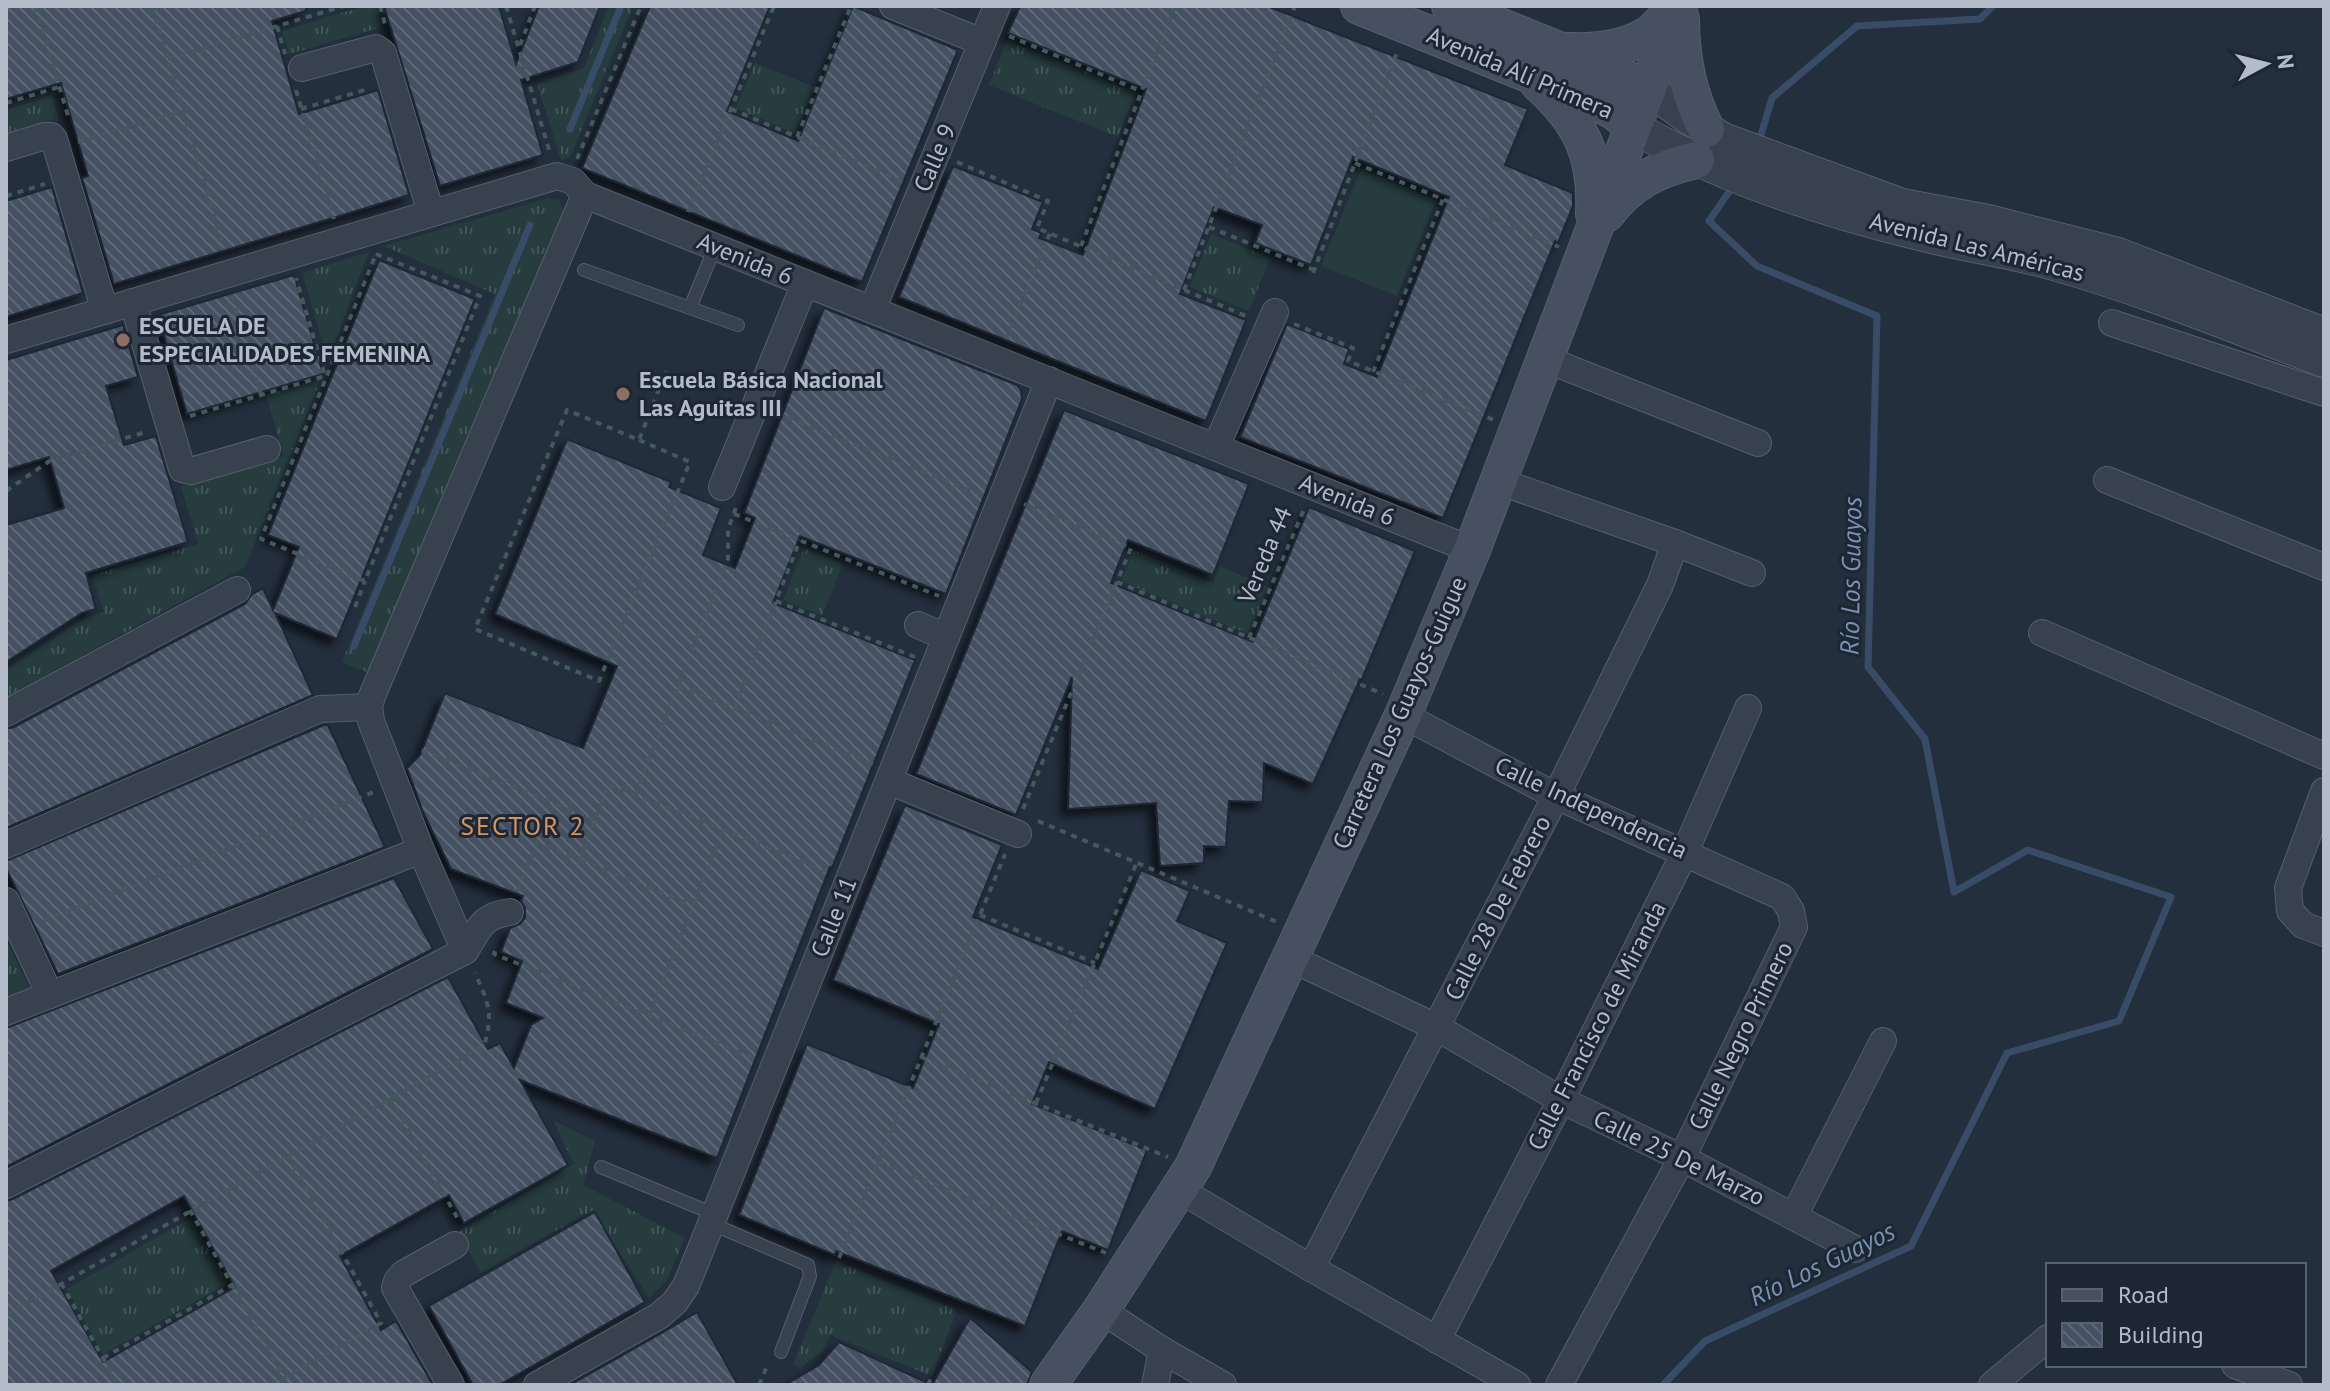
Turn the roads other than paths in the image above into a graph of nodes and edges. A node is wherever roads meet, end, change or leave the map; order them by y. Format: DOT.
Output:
graph roads {
  1 [pos="893,6"];
  2 [pos="1359,6"];
  3 [pos="1450,6"];
  4 [pos="1679,6"];
  5 [pos="1495,14"];
  6 [pos="989,25"];
  7 [pos="1553,47"];
  8 [pos="293,68"];
  9 [pos="1522,71"];
  10 [pos="1648,89"];
  11 [pos="1633,127"];
  12 [pos="6,148"];
  13 [pos="1710,149"];
  14 [pos="570,184"];
  15 [pos="1832,195"];
  16 [pos="431,213"];
  17 [pos="1589,244"];
  18 [pos="715,247"];
  19 [pos="584,270"];
  20 [pos="805,283"];
  21 [pos="133,302"];
  22 [pos="690,308"];
  23 [pos="872,310"];
  24 [pos="105,311"];
  25 [pos="1272,317"];
  26 [pos="2112,323"];
  27 [pos="738,325"];
  28 [pos="2324,334"];
  29 [pos="6,340"];
  30 [pos="1545,359"];
  31 [pos="2324,361"];
  32 [pos="1049,380"];
  33 [pos="2324,393"];
  34 [pos="1758,443"];
  35 [pos="1216,447"];
  36 [pos="267,449"];
  37 [pos="2107,480"];
  38 [pos="1498,481"];
  39 [pos="722,487"];
  40 [pos="1675,543"];
  41 [pos="1472,550"];
  42 [pos="2324,567"];
  43 [pos="1752,573"];
  44 [pos="237,590"];
  45 [pos="918,625"];
  46 [pos="2042,633"];
  47 [pos="946,637"];
  48 [pos="369,707"];
  49 [pos="1748,708"];
  50 [pos="1405,709"];
  51 [pos="6,713"];
  52 [pos="2324,756"];
  53 [pos="891,776"];
  54 [pos="2324,791"];
  55 [pos="1556,796"];
  56 [pos="1018,827"];
  57 [pos="6,845"];
  58 [pos="421,850"];
  59 [pos="1685,852"];
  60 [pos="1782,897"];
  61 [pos="6,901"];
  62 [pos="510,912"];
  63 [pos="2324,933"];
  64 [pos="1296,946"];
  65 [pos="465,951"];
  66 [pos="50,995"];
  67 [pos="6,1012"];
  68 [pos="1436,1027"];
  69 [pos="1883,1041"];
  70 [pos="1561,1100"];
  71 [pos="1682,1158"];
  72 [pos="601,1167"];
  73 [pos="1186,1178"];
  74 [pos="6,1185"];
  75 [pos="1794,1216"];
  76 [pos="714,1220"];
  77 [pos="458,1235"];
  78 [pos="1855,1249"];
  79 [pos="1311,1268"];
  80 [pos="1101,1310"];
  81 [pos="1437,1340"];
  82 [pos="2046,1340"];
  83 [pos="1162,1350"];
  84 [pos="776,1355"];
  85 [pos="2244,1374"];
  86 [pos="451,1385"];
  87 [pos="537,1385"];
  88 [pos="1048,1385"];
  89 [pos="1155,1385"];
  90 [pos="1223,1385"];
  91 [pos="1517,1385"];
  92 [pos="1559,1385"];
  93 [pos="1992,1385"];
  94 [pos="2289,1385"];
  1 -- 6 [label="street"];
  2 -- 9 [label="main road, Avenida Alí Primera"];
  3 -- 5 [label="main road, Avenida Alí Primera"];
  4 -- 7 [label="main road"];
  4 -- 10 [label="main road, Carretera Los Guayos-Guigue"];
  4 -- 13 [label="main road"];
  5 -- 7 [label="main road, Avenida Alí Primera"];
  6 -- 23 [label="street, Calle 9"];
  7 -- 10 [label="main road, Avenida Alí Primera"];
  8 -- 16 [label="street"];
  9 -- 11 [label="main road, Avenida Alí Primera"];
  9 -- 17 [label="main road"];
  10 -- 11 [label="main road, Carretera Los Guayos-Guigue"];
  10 -- 13 [label="street, Avenida Las Américas"];
  11 -- 13 [label="street, Avenida Las Américas"];
  11 -- 17 [label="main road, Carretera Los Guayos-Guigue"];
  12 -- 24 [label="street"];
  13 -- 15 [label="street, Avenida Las Américas"];
  13 -- 17 [label="main road"];
  14 -- 16 [label="street"];
  14 -- 18 [label="street, Avenida 6"];
  14 -- 48 [label="street"];
  15 -- 28 [label="street, Avenida Las Américas"];
  15 -- 31 [label="street, Avenida Las Américas"];
  16 -- 21 [label="street"];
  17 -- 30 [label="main road, Carretera Los Guayos-Guigue"];
  18 -- 20 [label="street, Avenida 6"];
  18 -- 22 [label="lane"];
  19 -- 22 [label="lane"];
  20 -- 23 [label="street, Avenida 6"];
  20 -- 39 [label="street"];
  21 -- 24 [label="street"];
  21 -- 36 [label="street"];
  22 -- 27 [label="lane"];
  23 -- 32 [label="street, Avenida 6"];
  24 -- 29 [label="street"];
  25 -- 35 [label="street"];
  26 -- 33 [label="street"];
  30 -- 34 [label="street"];
  30 -- 38 [label="main road, Carretera Los Guayos-Guigue"];
  32 -- 35 [label="street, Avenida 6"];
  32 -- 47 [label="street, Calle 11"];
  35 -- 41 [label="street, Avenida 6"];
  37 -- 42 [label="street"];
  38 -- 40 [label="street"];
  38 -- 41 [label="main road, Carretera Los Guayos-Guigue"];
  40 -- 43 [label="street"];
  40 -- 55 [label="street, Calle 28 De Febrero"];
  41 -- 50 [label="main road, Carretera Los Guayos-Guigue"];
  44 -- 51 [label="street"];
  45 -- 47 [label="street"];
  46 -- 52 [label="street"];
  47 -- 53 [label="street, Calle 11"];
  48 -- 57 [label="street"];
  48 -- 58 [label="street"];
  49 -- 59 [label="street, Calle Francisco de Miranda"];
  50 -- 55 [label="street, Calle Independencia"];
  50 -- 64 [label="main road, Carretera Los Guayos-Guigue"];
  53 -- 56 [label="street"];
  53 -- 76 [label="street, Calle 11"];
  54 -- 63 [label="street"];
  55 -- 59 [label="street, Calle Independencia"];
  55 -- 68 [label="street, Calle 28 De Febrero"];
  58 -- 65 [label="street"];
  58 -- 66 [label="street"];
  59 -- 60 [label="street, Calle Independencia"];
  59 -- 70 [label="street, Calle Francisco de Miranda"];
  60 -- 71 [label="street, Calle Negro Primero"];
  61 -- 66 [label="street"];
  62 -- 65 [label="street"];
  64 -- 68 [label="street, Calle 25 De Marzo"];
  64 -- 73 [label="main road, Carretera Los Guayos-Guigue"];
  65 -- 74 [label="street"];
  66 -- 67 [label="street"];
  68 -- 70 [label="street, Calle 25 De Marzo"];
  68 -- 79 [label="street, Calle 28 De Febrero"];
  69 -- 75 [label="street"];
  70 -- 71 [label="street, Calle 25 De Marzo"];
  70 -- 81 [label="street, Calle Francisco de Miranda"];
  71 -- 75 [label="street, Calle 25 De Marzo"];
  71 -- 92 [label="street, Calle Negro Primero"];
  72 -- 76 [label="lane"];
  73 -- 79 [label="street"];
  73 -- 80 [label="main road, Carretera Los Guayos-Guigue"];
  75 -- 78 [label="street, Calle 25 De Marzo"];
  76 -- 84 [label="lane"];
  76 -- 87 [label="street, Calle 11"];
  77 -- 86 [label="street"];
  79 -- 81 [label="street"];
  80 -- 83 [label="street"];
  80 -- 88 [label="main road, Carretera Los Guayos-Guigue"];
  81 -- 91 [label="street"];
  82 -- 93 [label="street"];
  83 -- 89 [label="street"];
  83 -- 90 [label="street"];
  85 -- 94 [label="street"];
}
